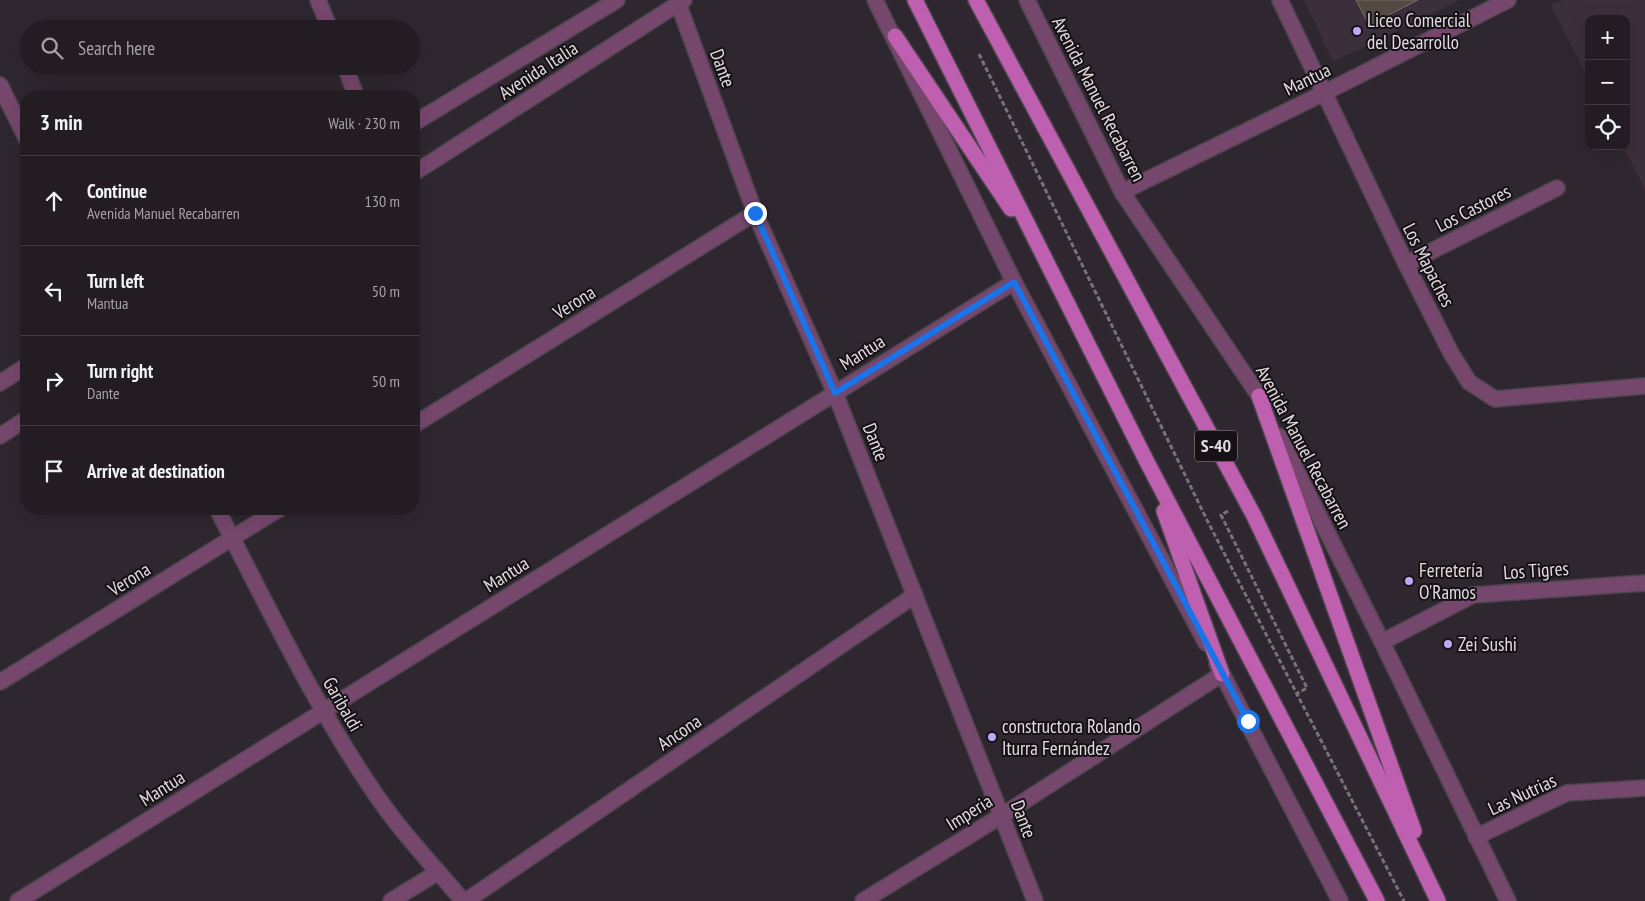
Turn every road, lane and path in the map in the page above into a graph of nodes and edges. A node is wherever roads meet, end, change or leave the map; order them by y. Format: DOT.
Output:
graph roads {
  1 [pos="318,0"];
  2 [pos="617,0"];
  3 [pos="875,0"];
  4 [pos="915,0"];
  5 [pos="976,0"];
  6 [pos="1026,0"];
  7 [pos="1280,0"];
  8 [pos="1508,0"];
  9 [pos="680,1"];
  10 [pos="326,20"];
  11 [pos="895,36"];
  12 [pos="978,53"];
  13 [pos="348,75"];
  14 [pos="0,85"];
  15 [pos="354,90"];
  16 [pos="1324,93"];
  17 [pos="420,119"];
  18 [pos="20,126"];
  19 [pos="420,169"];
  20 [pos="1557,188"];
  21 [pos="1122,192"];
  22 [pos="755,213"];
  23 [pos="1046,261"];
  24 [pos="1406,264"];
  25 [pos="1014,282"];
  26 [pos="20,370"];
  27 [pos="0,383"];
  28 [pos="1645,386"];
  29 [pos="835,393"];
  30 [pos="1259,396"];
  31 [pos="420,421"];
  32 [pos="20,423"];
  33 [pos="0,436"];
  34 [pos="1146,460"];
  35 [pos="220,515"];
  36 [pos="269,515"];
  37 [pos="232,538"];
  38 [pos="1645,583"];
  39 [pos="915,595"];
  40 [pos="1382,642"];
  41 [pos="1222,674"];
  42 [pos="0,682"];
  43 [pos="323,712"];
  44 [pos="1645,788"];
  45 [pos="1001,816"];
  46 [pos="1476,837"];
  47 [pos="438,872"];
  48 [pos="18,901"];
  49 [pos="391,901"];
  50 [pos="464,901"];
  51 [pos="863,901"];
  52 [pos="1034,901"];
  53 [pos="1340,901"];
  54 [pos="1377,901"];
  55 [pos="1404,901"];
  56 [pos="1439,901"];
  57 [pos="1508,901"];
  1 -- 10 [label="street"];
  2 -- 17 [label="street, Avenida Italia"];
  3 -- 11 [label="street"];
  4 -- 23 [label="main road"];
  5 -- 56 [label="main road, S-40"];
  6 -- 21 [label="street, Avenida Manuel Recabarren"];
  7 -- 16 [label="street, Los Mapaches"];
  8 -- 16 [label="street, Mantua"];
  9 -- 19 [label="street, Avenida Italia"];
  9 -- 22 [label="street, Dante"];
  11 -- 23 [label="main road"];
  11 -- 25 [label="street"];
  12 -- 55 [label="path"];
  13 -- 15 [label="street"];
  14 -- 18 [label="street"];
  16 -- 21 [label="street, Mantua"];
  16 -- 24 [label="street, Los Mapaches"];
  20 -- 24 [label="street, Los Castores"];
  21 -- 30 [label="street, Avenida Manuel Recabarren"];
  22 -- 29 [label="street, Dante"];
  22 -- 31 [label="street, Verona"];
  23 -- 34 [label="main road"];
  24 -- 28 [label="street, Los Mapaches"];
  25 -- 29 [label="street, Mantua"];
  25 -- 41 [label="street"];
  26 -- 27 [label="street"];
  29 -- 39 [label="street, Dante"];
  29 -- 43 [label="street, Mantua"];
  30 -- 40 [label="street, Avenida Manuel Recabarren"];
  30 -- 56 [label="main road"];
  32 -- 33 [label="street"];
  34 -- 41 [label="main road"];
  34 -- 54 [label="main road"];
  35 -- 37 [label="street, Garibaldi"];
  36 -- 37 [label="street, Verona"];
  37 -- 42 [label="street, Verona"];
  37 -- 43 [label="street, Garibaldi"];
  38 -- 40 [label="street, Los Tigres"];
  39 -- 45 [label="street, Dante"];
  39 -- 50 [label="street, Ancona"];
  40 -- 46 [label="street, Avenida Manuel Recabarren"];
  41 -- 45 [label="street, Imperia"];
  41 -- 53 [label="street"];
  43 -- 47 [label="street, Garibaldi"];
  43 -- 48 [label="street, Mantua"];
  44 -- 46 [label="street, Las Nutrias"];
  45 -- 51 [label="street, Imperia"];
  45 -- 52 [label="street, Dante"];
  46 -- 57 [label="street, Avenida Manuel Recabarren"];
  47 -- 49 [label="street"];
  47 -- 50 [label="street, Garibaldi"];
}
